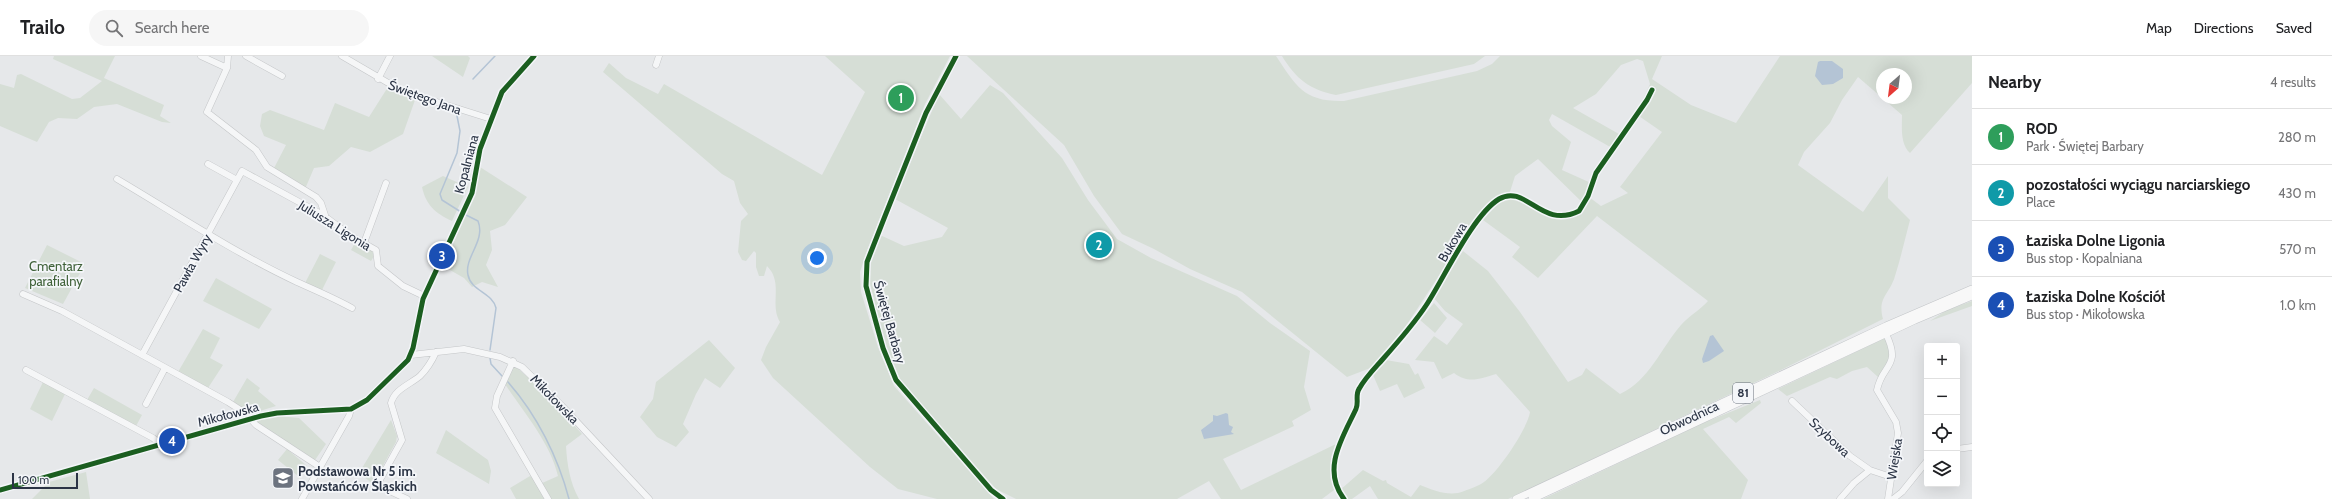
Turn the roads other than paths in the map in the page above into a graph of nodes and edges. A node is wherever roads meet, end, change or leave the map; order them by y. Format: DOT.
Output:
graph roads {
  1 [pos="201,56"];
  2 [pos="228,56"];
  3 [pos="246,56"];
  4 [pos="342,56"];
  5 [pos="390,56"];
  6 [pos="534,56"];
  7 [pos="659,56"];
  8 [pos="956,56"];
  9 [pos="656,65"];
  10 [pos="227,68"];
  11 [pos="282,76"];
  12 [pos="378,79"];
  13 [pos="1652,90"];
  14 [pos="491,119"];
  15 [pos="208,164"];
  16 [pos="242,171"];
  17 [pos="117,179"];
  18 [pos="237,180"];
  19 [pos="386,183"];
  20 [pos="300,188"];
  21 [pos="294,200"];
  22 [pos="326,215"];
  23 [pos="208,233"];
  24 [pos="364,243"];
  25 [pos="1972,289"];
  26 [pos="23,294"];
  27 [pos="424,296"];
  28 [pos="1972,296"];
  29 [pos="352,308"];
  30 [pos="1886,334"];
  31 [pos="436,352"];
  32 [pos="411,354"];
  33 [pos="142,355"];
  34 [pos="513,361"];
  35 [pos="405,364"];
  36 [pos="165,368"];
  37 [pos="26,370"];
  38 [pos="1792,401"];
  39 [pos="146,404"];
  40 [pos="351,409"];
  41 [pos="250,418"];
  42 [pos="160,444"];
  43 [pos="1972,447"];
  44 [pos="1960,449"];
  45 [pos="1924,465"];
  46 [pos="320,467"];
  47 [pos="1870,470"];
  48 [pos="1891,477"];
  49 [pos="0,490"];
  50 [pos="302,499"];
  51 [pos="407,499"];
  52 [pos="548,499"];
  53 [pos="649,499"];
  54 [pos="1003,499"];
  55 [pos="1344,499"];
  56 [pos="1516,499"];
  57 [pos="1532,499"];
  58 [pos="1840,499"];
  59 [pos="1888,499"];
  60 [pos="1892,499"];
  1 -- 10 [label="street"];
  2 -- 10 [label="street, Juliusza Ligonia"];
  3 -- 11 [label="street"];
  4 -- 12 [label="street, Świętego Jana"];
  5 -- 12 [label="street"];
  6 -- 14 [label="street, Kopalniana"];
  7 -- 9 [label="street"];
  8 -- 54 [label="street, Świętej Barbary"];
  10 -- 20 [label="street, Juliusza Ligonia"];
  12 -- 14 [label="street, Świętego Jana"];
  13 -- 55 [label="street, Bukowa"];
  14 -- 27 [label="street, Kopalniana"];
  15 -- 18 [label="street"];
  16 -- 18 [label="street, Pawła Wyry"];
  16 -- 21 [label="street, Juliusza Ligonia"];
  17 -- 23 [label="street"];
  18 -- 23 [label="street, Pawła Wyry"];
  19 -- 24 [label="street"];
  20 -- 21 [label="street, Juliusza Ligonia"];
  20 -- 22 [label="street"];
  21 -- 22 [label="street, Juliusza Ligonia"];
  22 -- 24 [label="street, Juliusza Ligonia"];
  23 -- 29 [label="street"];
  23 -- 33 [label="street, Pawła Wyry"];
  24 -- 27 [label="street, Juliusza Ligonia"];
  25 -- 56 [label="main road, Obwodnica / 81"];
  26 -- 33 [label="street"];
  27 -- 32 [label="street, Kopalniana"];
  28 -- 30 [label="main road, Obwodnica / 81"];
  30 -- 48 [label="street, Wiejska"];
  30 -- 57 [label="main road, Obwodnica / 81"];
  31 -- 32 [label="street, Mikołowska"];
  31 -- 34 [label="street, Mikołowska"];
  31 -- 51 [label="street"];
  32 -- 35 [label="street, Kopalniana"];
  33 -- 36 [label="street"];
  34 -- 52 [label="street"];
  34 -- 53 [label="street, Mikołowska"];
  35 -- 40 [label="street, Mikołowska"];
  36 -- 39 [label="street"];
  36 -- 41 [label="street"];
  37 -- 42 [label="street"];
  38 -- 47 [label="street, Szybowa"];
  40 -- 41 [label="street, Mikołowska"];
  40 -- 46 [label="street"];
  41 -- 42 [label="street, Mikołowska"];
  41 -- 46 [label="street"];
  42 -- 49 [label="street, Mikołowska"];
  43 -- 44 [label="street"];
  45 -- 60 [label="street, Wiejska"];
  46 -- 50 [label="street"];
  47 -- 48 [label="street, Szybowa"];
  47 -- 58 [label="street"];
  48 -- 59 [label="street, Wiejska"];
}
